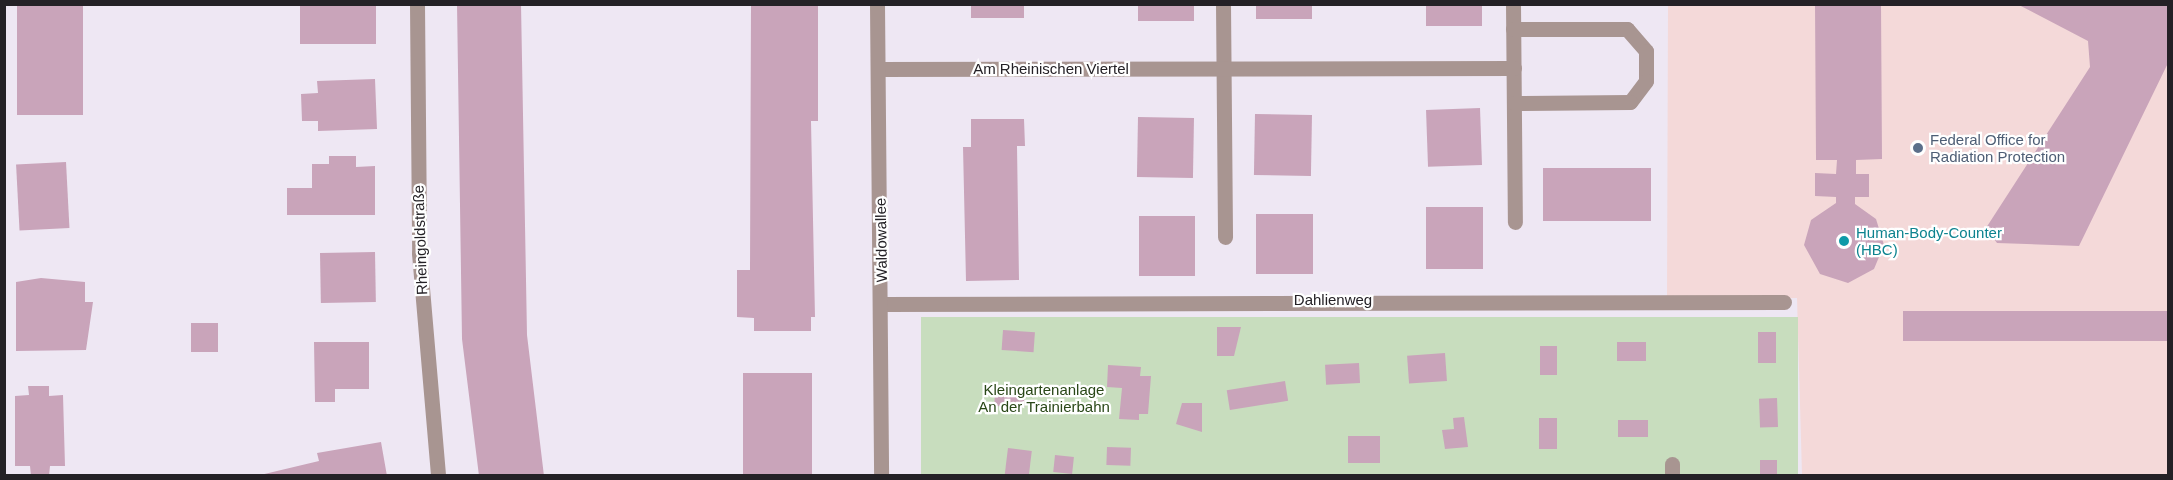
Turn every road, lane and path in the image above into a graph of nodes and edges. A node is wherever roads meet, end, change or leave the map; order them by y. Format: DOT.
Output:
graph roads {
  1 [pos="417,4"];
  2 [pos="877,4"];
  3 [pos="1223,4"];
  4 [pos="1513,4"];
  5 [pos="1514,29"];
  6 [pos="1514,68"];
  7 [pos="878,69"];
  8 [pos="1224,69"];
  9 [pos="1514,103"];
  10 [pos="1515,222"];
  11 [pos="1225,237"];
  12 [pos="1784,302"];
  13 [pos="881,304"];
  14 [pos="438,476"];
  15 [pos="881,476"];
  1 -- 14 [label="street, Rheingoldstraße"];
  2 -- 7 [label="street, Waldowallee"];
  3 -- 8 [label="street"];
  4 -- 5 [label="street"];
  5 -- 6 [label="street"];
  5 -- 9 [label="street"];
  6 -- 8 [label="street, Am Rheinischen Viertel"];
  6 -- 9 [label="street"];
  7 -- 8 [label="street, Am Rheinischen Viertel"];
  7 -- 13 [label="street, Waldowallee"];
  8 -- 11 [label="street"];
  9 -- 10 [label="street"];
  12 -- 13 [label="street, Dahlienweg"];
  13 -- 15 [label="street, Waldowallee"];
}
